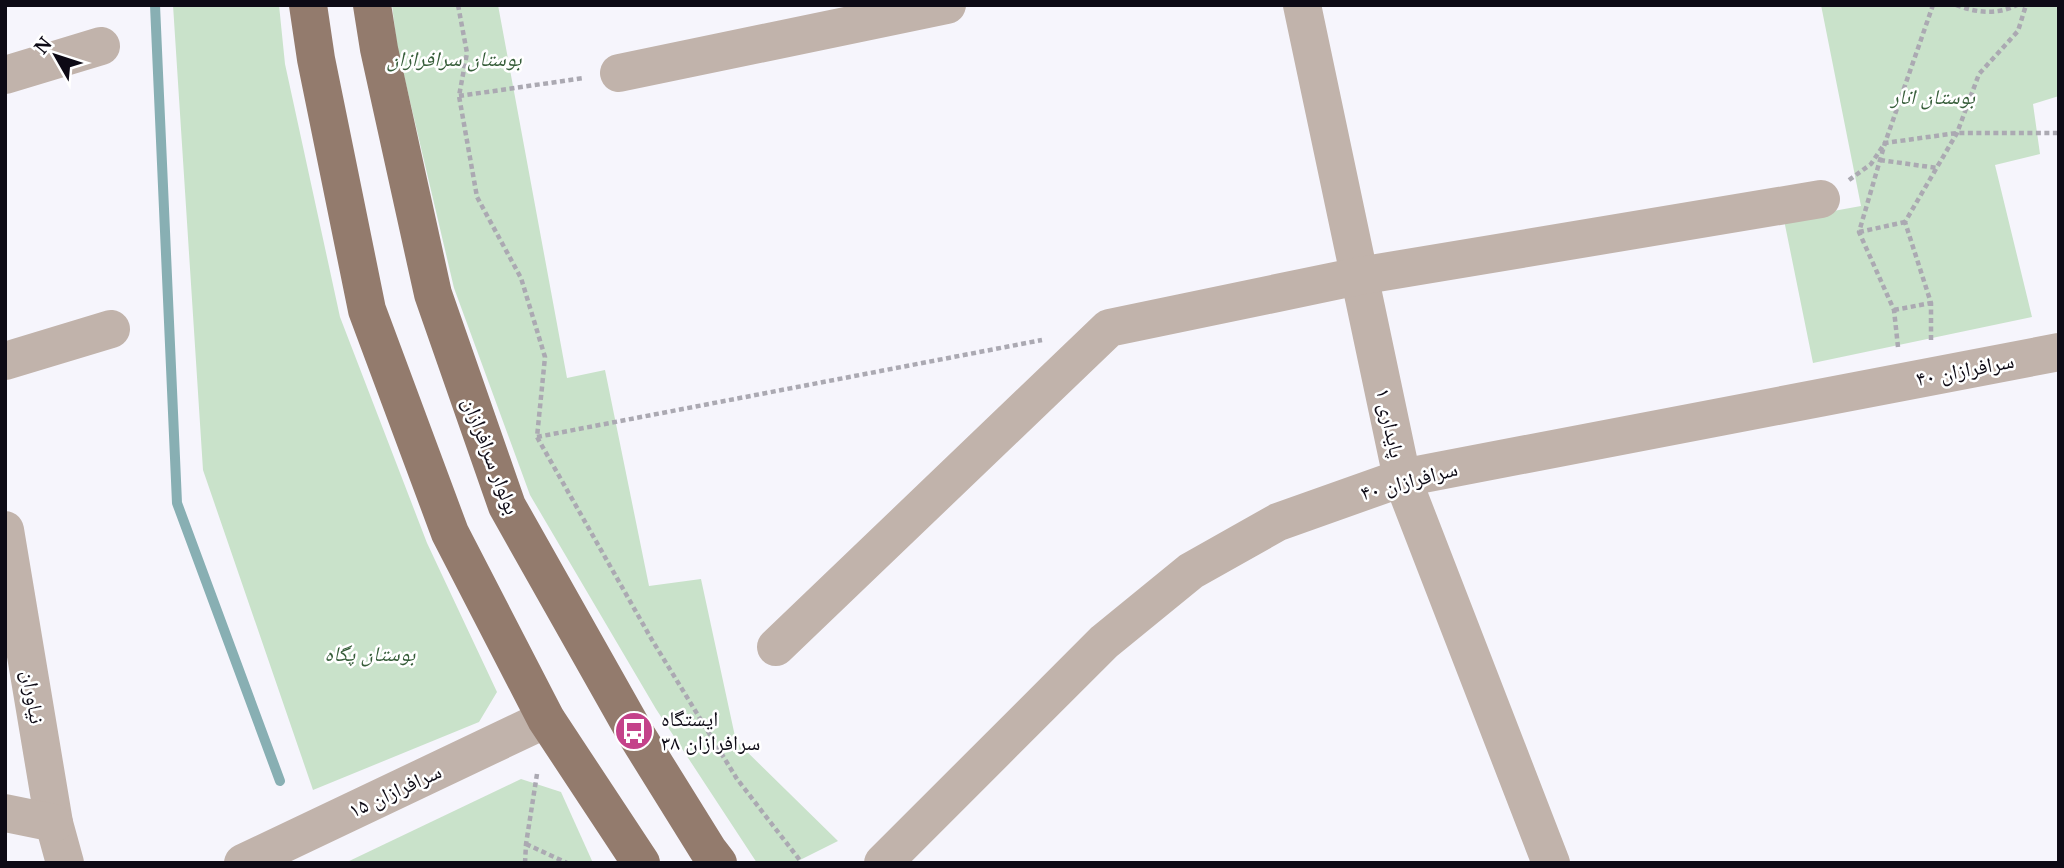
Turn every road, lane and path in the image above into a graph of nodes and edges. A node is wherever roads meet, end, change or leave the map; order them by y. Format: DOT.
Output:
graph roads {
  1 [pos="308,5"];
  2 [pos="372,5"];
  3 [pos="458,5"];
  4 [pos="947,5"];
  5 [pos="1302,5"];
  6 [pos="1933,5"];
  7 [pos="1956,5"];
  8 [pos="2017,5"];
  9 [pos="2026,5"];
  10 [pos="101,46"];
  11 [pos="619,73"];
  12 [pos="5,75"];
  13 [pos="459,96"];
  14 [pos="2059,132"];
  15 [pos="1957,134"];
  16 [pos="1885,143"];
  17 [pos="1880,160"];
  18 [pos="1937,169"];
  19 [pos="1821,199"];
  20 [pos="1905,222"];
  21 [pos="1859,232"];
  22 [pos="1359,276"];
  23 [pos="1931,303"];
  24 [pos="1894,310"];
  25 [pos="111,329"];
  26 [pos="1054,338"];
  27 [pos="2059,352"];
  28 [pos="5,361"];
  29 [pos="1917,380"];
  30 [pos="537,437"];
  31 [pos="1402,478"];
  32 [pos="5,530"];
  33 [pos="776,647"];
  34 [pos="546,719"];
  35 [pos="538,771"];
  36 [pos="5,813"];
  37 [pos="54,823"];
  38 [pos="526,844"];
  39 [pos="65,863"];
  40 [pos="243,863"];
  41 [pos="525,863"];
  42 [pos="567,863"];
  43 [pos="640,863"];
  44 [pos="718,863"];
  45 [pos="802,863"];
  46 [pos="883,863"];
  47 [pos="1551,863"];
  1 -- 34 [label="main road"];
  2 -- 44 [label="main road, بولوار سرافرازان"];
  3 -- 13 [label="path"];
  4 -- 11 [label="street"];
  5 -- 22 [label="street, پایداری ۱"];
  6 -- 16 [label="path"];
  7 -- 8 [label="path"];
  9 -- 15 [label="path"];
  10 -- 12 [label="street"];
  11 -- 13 [label="path"];
  13 -- 30 [label="path"];
  14 -- 15 [label="path"];
  15 -- 16 [label="path"];
  15 -- 18 [label="path"];
  16 -- 17 [label="path"];
  16 -- 19 [label="path"];
  17 -- 18 [label="path"];
  17 -- 21 [label="path"];
  18 -- 20 [label="path"];
  19 -- 22 [label="street"];
  20 -- 21 [label="path"];
  20 -- 23 [label="path"];
  21 -- 24 [label="path"];
  22 -- 31 [label="street, پایداری ۱"];
  22 -- 33 [label="street"];
  23 -- 24 [label="path"];
  23 -- 29 [label="path"];
  24 -- 29 [label="path"];
  25 -- 28 [label="street"];
  26 -- 30 [label="path"];
  27 -- 29 [label="street, سرافرازان ۴۰"];
  29 -- 31 [label="street, سرافرازان ۴۰"];
  30 -- 45 [label="path"];
  31 -- 46 [label="street, سرافرازان ۴۰"];
  31 -- 47 [label="street, پایداری ۱"];
  32 -- 37 [label="street, نیاوران"];
  34 -- 40 [label="street, سرافرازان ۱۵"];
  34 -- 43 [label="main road"];
  35 -- 38 [label="path"];
  36 -- 37 [label="street"];
  37 -- 39 [label="street, نیاوران"];
  38 -- 41 [label="path"];
  38 -- 42 [label="path"];
}
